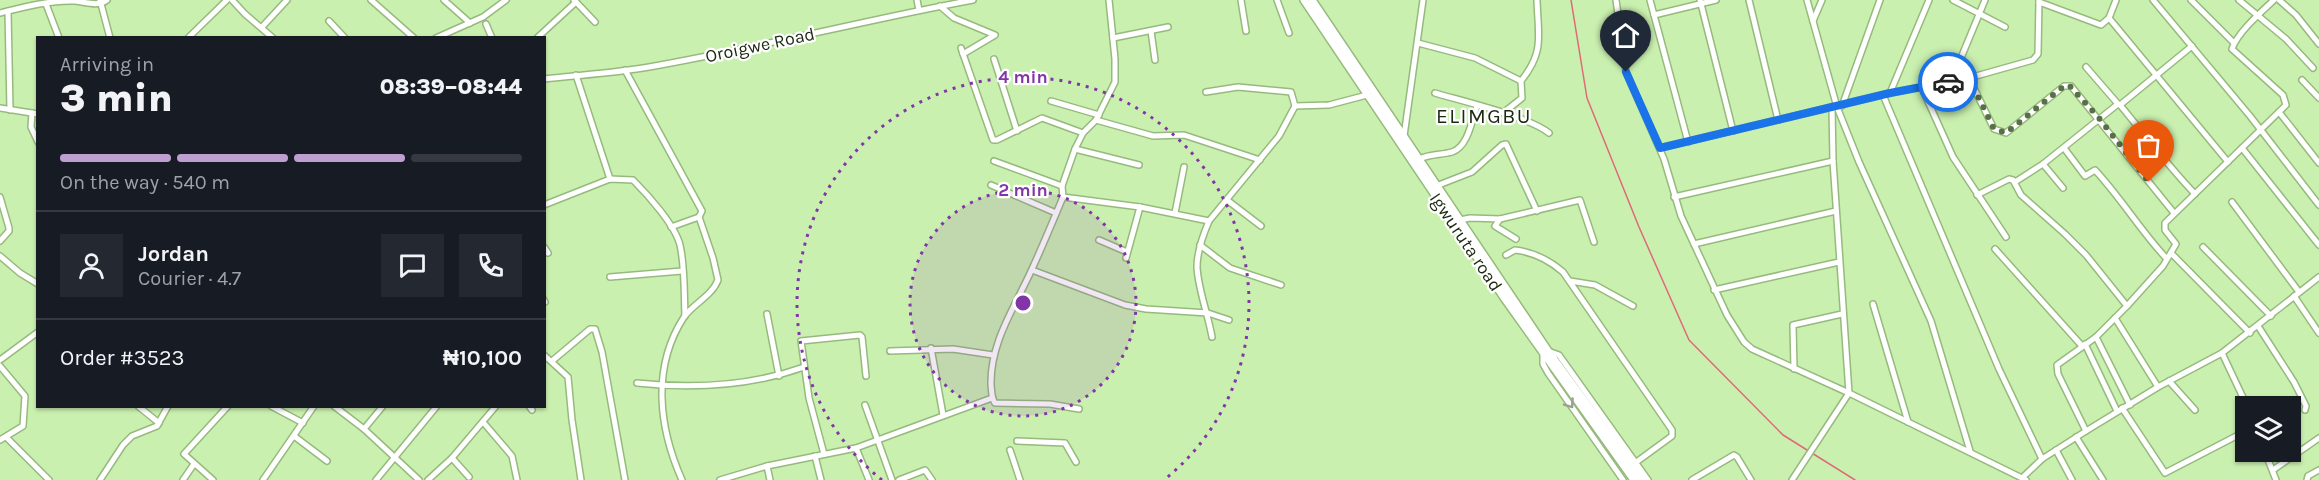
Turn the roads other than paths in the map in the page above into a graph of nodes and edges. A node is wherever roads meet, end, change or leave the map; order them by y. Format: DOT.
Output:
graph roads {
  1 [pos="107,0"];
  2 [pos="227,0"];
  3 [pos="232,0"];
  4 [pos="287,0"];
  5 [pos="371,0"];
  6 [pos="444,0"];
  7 [pos="506,0"];
  8 [pos="916,0"];
  9 [pos="973,0"];
  10 [pos="1109,0"];
  11 [pos="1241,0"];
  12 [pos="1277,0"];
  13 [pos="1304,0"];
  14 [pos="1312,0"];
  15 [pos="1423,0"];
  16 [pos="1537,0"];
  17 [pos="1616,0"];
  18 [pos="1650,0"];
  19 [pos="1716,0"];
  20 [pos="1749,0"];
  21 [pos="1808,0"];
  22 [pos="1822,0"];
  23 [pos="1880,0"];
  24 [pos="1929,0"];
  25 [pos="1953,0"];
  26 [pos="1985,0"];
  27 [pos="2116,0"];
  28 [pos="2153,0"];
  29 [pos="2191,0"];
  30 [pos="2239,0"];
  31 [pos="2274,0"];
  32 [pos="2279,0"];
  33 [pos="575,1"];
  34 [pos="2038,1"];
  35 [pos="48,2"];
  36 [pos="100,2"];
  37 [pos="1700,2"];
  38 [pos="940,6"];
  39 [pos="919,10"];
  40 [pos="2,12"];
  41 [pos="1979,14"];
  42 [pos="1654,15"];
  43 [pos="2257,16"];
  44 [pos="2109,18"];
  45 [pos="329,21"];
  46 [pos="1813,21"];
  47 [pos="595,22"];
  48 [pos="470,23"];
  49 [pos="486,24"];
  50 [pos="262,27"];
  51 [pos="1168,27"];
  52 [pos="2005,27"];
  53 [pos="1152,31"];
  54 [pos="1246,31"];
  55 [pos="1288,33"];
  56 [pos="58,36"];
  57 [pos="109,36"];
  58 [pos="190,36"];
  59 [pos="270,36"];
  60 [pos="343,36"];
  61 [pos="412,36"];
  62 [pos="441,36"];
  63 [pos="491,36"];
  64 [pos="539,36"];
  65 [pos="1113,38"];
  66 [pos="1418,43"];
  67 [pos="2234,43"];
  68 [pos="2319,44"];
  69 [pos="2192,46"];
  70 [pos="994,59"];
  71 [pos="1155,60"];
  72 [pos="2086,67"];
  73 [pos="2313,68"];
  74 [pos="625,70"];
  75 [pos="576,75"];
  76 [pos="2158,75"];
  77 [pos="1969,78"];
  78 [pos="546,79"];
  79 [pos="2302,80"];
  80 [pos="1521,81"];
  81 [pos="1951,81"];
  82 [pos="1922,88"];
  83 [pos="1206,92"];
  84 [pos="1435,93"];
  85 [pos="1890,93"];
  86 [pos="1367,94"];
  87 [pos="1883,95"];
  88 [pos="2319,98"];
  89 [pos="1051,101"];
  90 [pos="2119,104"];
  91 [pos="1295,106"];
  92 [pos="1477,106"];
  93 [pos="1837,107"];
  94 [pos="0,108"];
  95 [pos="10,110"];
  96 [pos="2279,112"];
  97 [pos="35,113"];
  98 [pos="1503,113"];
  99 [pos="1097,118"];
  100 [pos="2099,118"];
  101 [pos="1778,120"];
  102 [pos="1017,130"];
  103 [pos="2260,130"];
  104 [pos="1733,131"];
  105 [pos="1083,133"];
  106 [pos="1549,133"];
  107 [pos="1404,136"];
  108 [pos="36,138"];
  109 [pos="1688,142"];
  110 [pos="1660,148"];
  111 [pos="2064,148"];
  112 [pos="2242,148"];
  113 [pos="1075,150"];
  114 [pos="1419,159"];
  115 [pos="1260,160"];
  116 [pos="994,161"];
  117 [pos="1833,161"];
  118 [pos="2228,162"];
  119 [pos="2319,163"];
  120 [pos="2043,164"];
  121 [pos="1139,165"];
  122 [pos="1184,167"];
  123 [pos="609,179"];
  124 [pos="2015,182"];
  125 [pos="991,185"];
  126 [pos="1062,186"];
  127 [pos="1437,186"];
  128 [pos="2063,188"];
  129 [pos="2195,194"];
  130 [pos="1977,195"];
  131 [pos="1063,196"];
  132 [pos="0,197"];
  133 [pos="1674,197"];
  134 [pos="1227,200"];
  135 [pos="2232,202"];
  136 [pos="546,204"];
  137 [pos="2319,205"];
  138 [pos="1140,207"];
  139 [pos="1537,211"];
  140 [pos="1836,211"];
  141 [pos="1056,213"];
  142 [pos="1175,213"];
  143 [pos="2174,213"];
  144 [pos="699,217"];
  145 [pos="1500,219"];
  146 [pos="1460,220"];
  147 [pos="1209,221"];
  148 [pos="1262,226"];
  149 [pos="671,227"];
  150 [pos="2006,237"];
  151 [pos="1516,239"];
  152 [pos="1099,240"];
  153 [pos="0,241"];
  154 [pos="1594,242"];
  155 [pos="1694,244"];
  156 [pos="1200,245"];
  157 [pos="2319,245"];
  158 [pos="2203,248"];
  159 [pos="1995,249"];
  160 [pos="546,250"];
  161 [pos="548,254"];
  162 [pos="1506,255"];
  163 [pos="2169,255"];
  164 [pos="0,256"];
  165 [pos="1839,262"];
  166 [pos="1032,270"];
  167 [pos="682,271"];
  168 [pos="610,277"];
  169 [pos="2319,277"];
  170 [pos="1570,281"];
  171 [pos="36,283"];
  172 [pos="1281,285"];
  173 [pos="1714,290"];
  174 [pos="2297,294"];
  175 [pos="1873,304"];
  176 [pos="1634,306"];
  177 [pos="2127,306"];
  178 [pos="1208,313"];
  179 [pos="767,314"];
  180 [pos="1842,314"];
  181 [pos="685,316"];
  182 [pos="2271,316"];
  183 [pos="2115,318"];
  184 [pos="1228,320"];
  185 [pos="2258,326"];
  186 [pos="36,333"];
  187 [pos="2250,333"];
  188 [pos="2319,333"];
  189 [pos="1212,337"];
  190 [pos="2096,337"];
  191 [pos="2083,345"];
  192 [pos="931,348"];
  193 [pos="890,351"];
  194 [pos="1546,353"];
  195 [pos="2222,353"];
  196 [pos="993,355"];
  197 [pos="546,356"];
  198 [pos="0,360"];
  199 [pos="552,361"];
  200 [pos="0,366"];
  201 [pos="804,368"];
  202 [pos="1794,369"];
  203 [pos="779,376"];
  204 [pos="866,376"];
  205 [pos="2169,381"];
  206 [pos="637,383"];
  207 [pos="661,386"];
  208 [pos="2158,387"];
  209 [pos="1849,393"];
  210 [pos="2242,396"];
  211 [pos="992,398"];
  212 [pos="865,405"];
  213 [pos="2130,405"];
  214 [pos="140,408"];
  215 [pos="167,408"];
  216 [pos="226,408"];
  217 [pos="275,408"];
  218 [pos="313,408"];
  219 [pos="337,408"];
  220 [pos="381,408"];
  221 [pos="434,408"];
  222 [pos="494,408"];
  223 [pos="1079,409"];
  224 [pos="2120,410"];
  225 [pos="2305,410"];
  226 [pos="2195,411"];
  227 [pos="943,415"];
  228 [pos="483,422"];
  229 [pos="1908,422"];
  230 [pos="159,423"];
  231 [pos="303,423"];
  232 [pos="364,429"];
  233 [pos="2086,431"];
  234 [pos="294,436"];
  235 [pos="2076,437"];
  236 [pos="2235,437"];
  237 [pos="2319,438"];
  238 [pos="3,439"];
  239 [pos="877,441"];
  240 [pos="1017,441"];
  241 [pos="856,448"];
  242 [pos="1010,450"];
  243 [pos="2056,450"];
  244 [pos="1970,451"];
  245 [pos="824,454"];
  246 [pos="815,456"];
  247 [pos="394,458"];
  248 [pos="452,458"];
  249 [pos="2042,459"];
  250 [pos="327,460"];
  251 [pos="1076,462"];
  252 [pos="2269,462"];
  253 [pos="1635,463"];
  254 [pos="194,465"];
  255 [pos="767,466"];
  256 [pos="2319,470"];
  257 [pos="2272,471"];
  258 [pos="469,477"];
  259 [pos="265,478"];
  260 [pos="2024,479"];
  261 [pos="48,480"];
  262 [pos="100,480"];
  263 [pos="183,480"];
  264 [pos="213,480"];
  265 [pos="273,480"];
  266 [pos="376,480"];
  267 [pos="419,480"];
  268 [pos="428,480"];
  269 [pos="517,480"];
  270 [pos="581,480"];
  271 [pos="625,480"];
  272 [pos="682,480"];
  273 [pos="720,480"];
  274 [pos="770,480"];
  275 [pos="821,480"];
  276 [pos="868,480"];
  277 [pos="892,480"];
  278 [pos="899,480"];
  279 [pos="932,480"];
  280 [pos="1020,480"];
  281 [pos="1623,480"];
  282 [pos="1634,480"];
  283 [pos="1642,480"];
  284 [pos="1648,480"];
  285 [pos="1692,480"];
  286 [pos="1751,480"];
  287 [pos="1792,480"];
  288 [pos="2072,480"];
  289 [pos="2103,480"];
  290 [pos="2276,480"];
  291 [pos="2307,480"];
  1 -- 36 [label="street"];
  2 -- 58 [label="street"];
  3 -- 50 [label="street"];
  4 -- 50 [label="street"];
  5 -- 61 [label="street"];
  6 -- 48 [label="street"];
  7 -- 48 [label="street"];
  8 -- 39 [label="street"];
  9 -- 38 [label="street, Oroigwe Road"];
  10 -- 65 [label="street"];
  11 -- 54 [label="street"];
  12 -- 55 [label="street"];
  13 -- 86 [label="main road, Igwuruta road"];
  14 -- 107 [label="main road, Igwuruta road"];
  15 -- 66 [label="street"];
  16 -- 80 [label="street"];
  17 -- 110 [label="street"];
  18 -- 42 [label="street"];
  19 -- 37 [label="street"];
  20 -- 101 [label="street"];
  21 -- 46 [label="street"];
  22 -- 46 [label="street"];
  23 -- 93 [label="street"];
  24 -- 85 [label="street"];
  25 -- 41 [label="street"];
  26 -- 41 [label="street"];
  27 -- 44 [label="street"];
  28 -- 69 [label="street"];
  29 -- 67 [label="street"];
  30 -- 43 [label="street"];
  31 -- 43 [label="street"];
  32 -- 68 [label="street"];
  33 -- 47 [label="street"];
  33 -- 64 [label="street"];
  34 -- 44 [label="street"];
  34 -- 77 [label="street"];
  35 -- 36 [label="street"];
  35 -- 40 [label="street"];
  35 -- 56 [label="street"];
  36 -- 57 [label="street"];
  37 -- 42 [label="street"];
  37 -- 104 [label="street"];
  38 -- 39 [label="street, Oroigwe Road"];
  38 -- 102 [label="street"];
  39 -- 74 [label="street, Oroigwe Road"];
  40 -- 95 [label="street"];
  41 -- 52 [label="street"];
  41 -- 81 [label="street"];
  42 -- 109 [label="street"];
  43 -- 67 [label="street"];
  43 -- 73 [label="street"];
  44 -- 76 [label="street"];
  45 -- 60 [label="street"];
  46 -- 93 [label="street"];
  48 -- 62 [label="street"];
  49 -- 63 [label="street"];
  50 -- 59 [label="street"];
  51 -- 53 [label="street"];
  53 -- 65 [label="street"];
  53 -- 71 [label="street"];
  65 -- 99 [label="street"];
  66 -- 80 [label="street"];
  66 -- 107 [label="street"];
  67 -- 96 [label="street"];
  69 -- 76 [label="street"];
  69 -- 103 [label="street"];
  70 -- 102 [label="street"];
  72 -- 90 [label="street"];
  74 -- 75 [label="street, Oroigwe Road"];
  74 -- 144 [label="street"];
  75 -- 78 [label="street, Oroigwe Road"];
  75 -- 123 [label="street"];
  76 -- 90 [label="street"];
  76 -- 118 [label="street"];
  77 -- 81 [label="street"];
  77 -- 100 [label="street"];
  79 -- 88 [label="street"];
  80 -- 98 [label="street"];
  81 -- 82 [label="street"];
  82 -- 85 [label="street"];
  82 -- 130 [label="street"];
  83 -- 91 [label="street"];
  84 -- 92 [label="street"];
  85 -- 87 [label="street"];
  86 -- 91 [label="street"];
  86 -- 194 [label="main road, Igwuruta road"];
  87 -- 93 [label="street"];
  87 -- 249 [label="street"];
  89 -- 99 [label="street"];
  90 -- 100 [label="street"];
  90 -- 129 [label="street"];
  91 -- 115 [label="street"];
  92 -- 98 [label="street"];
  92 -- 114 [label="street"];
  93 -- 101 [label="street"];
  93 -- 117 [label="street"];
  93 -- 244 [label="street"];
  94 -- 95 [label="street"];
  95 -- 97 [label="street"];
  96 -- 103 [label="street"];
  96 -- 119 [label="street"];
  97 -- 108 [label="street"];
  98 -- 106 [label="street"];
  99 -- 105 [label="street"];
  99 -- 115 [label="street"];
  100 -- 111 [label="street"];
  100 -- 143 [label="street"];
  101 -- 104 [label="street"];
  102 -- 105 [label="street"];
  103 -- 112 [label="street"];
  103 -- 137 [label="street"];
  104 -- 109 [label="street"];
  105 -- 113 [label="street"];
  107 -- 114 [label="main road, Igwuruta road"];
  109 -- 110 [label="street"];
  110 -- 133 [label="street"];
  111 -- 120 [label="street"];
  111 -- 163 [label="street"];
  112 -- 118 [label="street"];
  112 -- 157 [label="street"];
  113 -- 121 [label="street"];
  113 -- 126 [label="street"];
  114 -- 127 [label="main road, Igwuruta road"];
  115 -- 134 [label="street"];
  116 -- 126 [label="street"];
  117 -- 133 [label="street"];
  117 -- 140 [label="street"];
  118 -- 129 [label="street"];
  120 -- 124 [label="street"];
  120 -- 128 [label="street"];
  122 -- 142 [label="street"];
  123 -- 136 [label="street"];
  123 -- 149 [label="street"];
  124 -- 130 [label="street"];
  124 -- 177 [label="street"];
  125 -- 141 [label="street"];
  126 -- 131 [label="street"];
  127 -- 139 [label="street"];
  127 -- 146 [label="main road, Igwuruta road"];
  129 -- 143 [label="street"];
  130 -- 150 [label="street"];
  131 -- 138 [label="street"];
  131 -- 141 [label="street"];
  132 -- 153 [label="street"];
  133 -- 155 [label="street"];
  134 -- 147 [label="street"];
  134 -- 148 [label="street"];
  135 -- 174 [label="street"];
  138 -- 142 [label="street"];
  138 -- 152 [label="street"];
  139 -- 145 [label="street"];
  139 -- 154 [label="street"];
  140 -- 155 [label="street"];
  140 -- 165 [label="street"];
  141 -- 166 [label="street"];
  142 -- 147 [label="street"];
  143 -- 163 [label="street"];
  144 -- 149 [label="street"];
  144 -- 181 [label="street"];
  145 -- 146 [label="street"];
  145 -- 151 [label="street"];
  146 -- 194 [label="main road, Igwuruta road"];
  147 -- 156 [label="street"];
  149 -- 167 [label="street"];
  155 -- 173 [label="street"];
  156 -- 172 [label="street"];
  156 -- 178 [label="street"];
  158 -- 182 [label="street"];
  159 -- 191 [label="street"];
  160 -- 161 [label="street"];
  162 -- 170 [label="street"];
  163 -- 177 [label="street"];
  163 -- 187 [label="street"];
  164 -- 171 [label="street"];
  165 -- 173 [label="street"];
  165 -- 180 [label="street"];
  166 -- 178 [label="street"];
  166 -- 196 [label="street"];
  167 -- 168 [label="street"];
  167 -- 181 [label="street"];
  169 -- 174 [label="street"];
  170 -- 176 [label="street"];
  170 -- 253 [label="street"];
  173 -- 202 [label="street"];
  174 -- 182 [label="street"];
  174 -- 188 [label="street"];
  175 -- 229 [label="street"];
  177 -- 183 [label="street"];
  178 -- 184 [label="street"];
  178 -- 189 [label="street"];
  179 -- 203 [label="street"];
  180 -- 202 [label="street"];
  180 -- 209 [label="street"];
  181 -- 207 [label="street"];
  182 -- 185 [label="street"];
  183 -- 190 [label="street"];
  183 -- 208 [label="street"];
  185 -- 187 [label="street"];
  185 -- 225 [label="street"];
  186 -- 198 [label="street"];
  187 -- 195 [label="street"];
  190 -- 191 [label="street"];
  190 -- 213 [label="street"];
  191 -- 224 [label="street"];
  191 -- 233 [label="street"];
  192 -- 193 [label="street"];
  192 -- 196 [label="street"];
  192 -- 227 [label="street"];
  194 -- 253 [label="street"];
  194 -- 281 [label="street, one-way"];
  194 -- 282 [label="main road, Igwuruta road"];
  194 -- 283 [label="main road, Igwuruta road"];
  195 -- 205 [label="street"];
  195 -- 210 [label="street"];
  196 -- 211 [label="street"];
  197 -- 199 [label="street"];
  199 -- 270 [label="street"];
  199 -- 271 [label="street"];
  200 -- 238 [label="street"];
  201 -- 203 [label="street"];
  201 -- 204 [label="street"];
  201 -- 245 [label="street"];
  202 -- 209 [label="street"];
  203 -- 207 [label="street"];
  205 -- 208 [label="street"];
  205 -- 226 [label="street"];
  206 -- 207 [label="street"];
  207 -- 272 [label="street"];
  208 -- 213 [label="street"];
  209 -- 229 [label="street"];
  209 -- 287 [label="street"];
  211 -- 223 [label="street"];
  211 -- 227 [label="street"];
  212 -- 239 [label="street"];
  213 -- 224 [label="street"];
  214 -- 230 [label="street"];
  215 -- 230 [label="street"];
  216 -- 254 [label="street"];
  217 -- 231 [label="street"];
  218 -- 231 [label="street"];
  219 -- 232 [label="street"];
  220 -- 232 [label="street"];
  221 -- 247 [label="street"];
  222 -- 228 [label="street"];
  224 -- 233 [label="street"];
  224 -- 236 [label="street"];
  227 -- 239 [label="street"];
  228 -- 248 [label="street"];
  228 -- 269 [label="street"];
  229 -- 244 [label="street"];
  230 -- 262 [label="street"];
  231 -- 234 [label="street"];
  232 -- 247 [label="street"];
  233 -- 235 [label="street"];
  234 -- 250 [label="street"];
  234 -- 259 [label="street"];
  235 -- 243 [label="street"];
  235 -- 289 [label="street"];
  237 -- 257 [label="street"];
  238 -- 261 [label="street"];
  239 -- 241 [label="street"];
  239 -- 277 [label="street"];
  240 -- 251 [label="street"];
  241 -- 245 [label="street"];
  241 -- 276 [label="street"];
  242 -- 280 [label="street"];
  243 -- 249 [label="street"];
  243 -- 288 [label="street"];
  244 -- 260 [label="street"];
  245 -- 246 [label="street"];
  246 -- 255 [label="street"];
  246 -- 275 [label="street"];
  247 -- 266 [label="street"];
  247 -- 267 [label="street"];
  248 -- 258 [label="street"];
  248 -- 268 [label="street"];
  249 -- 260 [label="street"];
  252 -- 257 [label="street"];
  253 -- 284 [label="street"];
  254 -- 263 [label="street"];
  254 -- 264 [label="street"];
  255 -- 273 [label="street"];
  255 -- 274 [label="street"];
  256 -- 291 [label="street"];
  257 -- 290 [label="street"];
  259 -- 265 [label="street"];
  278 -- 279 [label="street"];
  285 -- 286 [label="street"];
}
